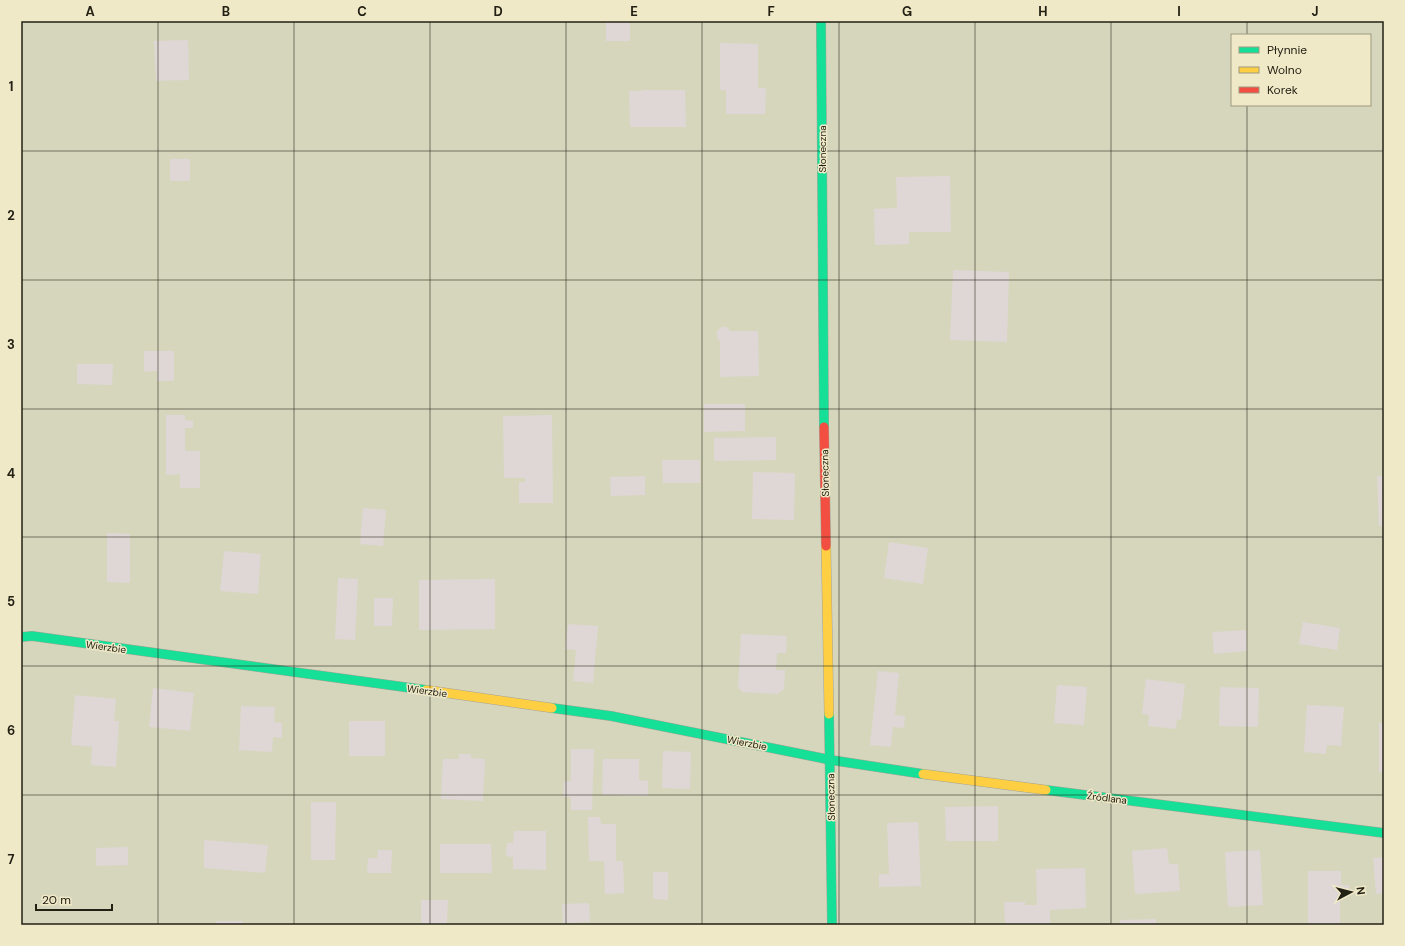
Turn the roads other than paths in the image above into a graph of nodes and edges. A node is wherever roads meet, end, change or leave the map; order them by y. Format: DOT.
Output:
graph roads {
  1 [pos="821,21"];
  2 [pos="21,636"];
  3 [pos="831,760"];
  4 [pos="1384,833"];
  5 [pos="832,925"];
  1 -- 3 [label="street, Słoneczna"];
  2 -- 3 [label="street, Wierzbie"];
  3 -- 4 [label="street, Źródlana"];
  3 -- 5 [label="street, Słoneczna"];
}
